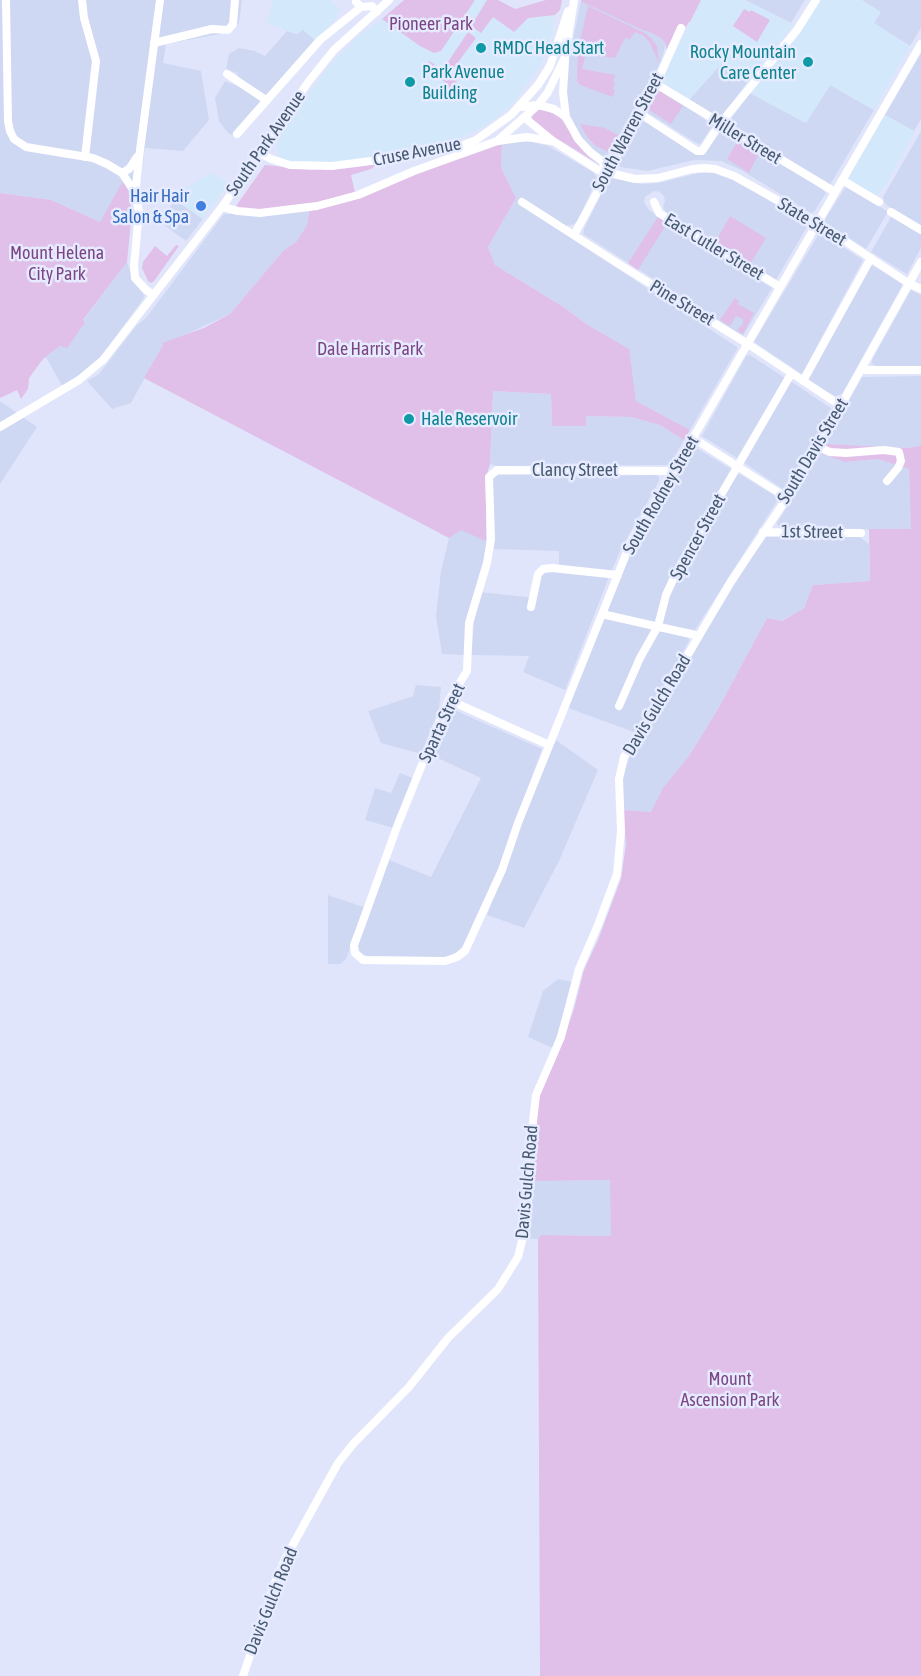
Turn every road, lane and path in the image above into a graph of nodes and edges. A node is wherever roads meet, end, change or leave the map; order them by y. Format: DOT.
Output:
graph roads {
  1 [pos="6,0"];
  2 [pos="82,0"];
  3 [pos="160,0"];
  4 [pos="235,0"];
  5 [pos="389,0"];
  6 [pos="816,0"];
  7 [pos="573,2"];
  8 [pos="377,12"];
  9 [pos="681,28"];
  10 [pos="154,43"];
  11 [pos="921,44"];
  12 [pos="565,57"];
  13 [pos="3,62"];
  14 [pos="227,74"];
  15 [pos="656,84"];
  16 [pos="266,100"];
  17 [pos="524,104"];
  18 [pos="538,105"];
  19 [pos="639,113"];
  20 [pos="566,117"];
  21 [pos="525,118"];
  22 [pos="720,124"];
  23 [pos="237,134"];
  24 [pos="496,141"];
  25 [pos="553,141"];
  26 [pos="140,150"];
  27 [pos="260,153"];
  28 [pos="85,157"];
  29 [pos="607,171"];
  30 [pos="122,173"];
  31 [pos="842,180"];
  32 [pos="835,192"];
  33 [pos="135,196"];
  34 [pos="522,202"];
  35 [pos="654,202"];
  36 [pos="879,202"];
  37 [pos="222,207"];
  38 [pos="891,212"];
  39 [pos="818,223"];
  40 [pos="921,230"];
  41 [pos="574,235"];
  42 [pos="871,258"];
  43 [pos="921,262"];
  44 [pos="908,284"];
  45 [pos="780,287"];
  46 [pos="921,289"];
  47 [pos="153,295"];
  48 [pos="748,344"];
  49 [pos="861,370"];
  50 [pos="921,370"];
  51 [pos="791,374"];
  52 [pos="803,381"];
  53 [pos="841,406"];
  54 [pos="0,427"];
  55 [pos="693,438"];
  56 [pos="818,447"];
  57 [pos="738,466"];
  58 [pos="672,471"];
  59 [pos="886,481"];
  60 [pos="489,485"];
  61 [pos="787,498"];
  62 [pos="763,532"];
  63 [pos="861,533"];
  64 [pos="618,575"];
  65 [pos="531,607"];
  66 [pos="602,614"];
  67 [pos="658,626"];
  68 [pos="699,636"];
  69 [pos="449,700"];
  70 [pos="619,706"];
  71 [pos="549,745"];
  72 [pos="445,961"];
  73 [pos="243,1676"];
  1 -- 13 [label="street"];
  2 -- 28 [label="street"];
  3 -- 10 [label="street"];
  4 -- 10 [label="street"];
  5 -- 8 [label="street, South Park Avenue"];
  6 -- 22 [label="street"];
  7 -- 12 [label="street"];
  7 -- 17 [label="street, Cruse Avenue"];
  8 -- 16 [label="street"];
  8 -- 27 [label="street, South Park Avenue"];
  9 -- 15 [label="street, South Warren Street"];
  10 -- 26 [label="street"];
  11 -- 31 [label="street, South Rodney Street"];
  12 -- 18 [label="street"];
  12 -- 20 [label="street"];
  13 -- 28 [label="street"];
  14 -- 16 [label="street"];
  15 -- 19 [label="street, South Warren Street"];
  15 -- 22 [label="street, Miller Street"];
  16 -- 23 [label="street"];
  17 -- 18 [label="street"];
  17 -- 21 [label="street"];
  17 -- 27 [label="street, Cruse Avenue"];
  18 -- 20 [label="street"];
  18 -- 21 [label="street"];
  19 -- 22 [label="street"];
  19 -- 29 [label="street, South Warren Street"];
  20 -- 29 [label="street"];
  21 -- 24 [label="street"];
  21 -- 25 [label="street"];
  22 -- 32 [label="street, Miller Street"];
  24 -- 25 [label="street"];
  24 -- 37 [label="street, Cruse Avenue"];
  25 -- 29 [label="street"];
  26 -- 30 [label="street"];
  26 -- 33 [label="street"];
  27 -- 37 [label="street, South Park Avenue"];
  28 -- 30 [label="street"];
  29 -- 39 [label="street, State Street"];
  29 -- 41 [label="street, South Warren Street"];
  30 -- 33 [label="street"];
  31 -- 32 [label="street, South Rodney Street"];
  31 -- 36 [label="street"];
  32 -- 39 [label="street, South Rodney Street"];
  33 -- 47 [label="street"];
  34 -- 41 [label="street, Pine Street"];
  35 -- 45 [label="street, East Cutler Street"];
  37 -- 47 [label="street, South Park Avenue"];
  38 -- 40 [label="street"];
  39 -- 42 [label="street, State Street"];
  39 -- 45 [label="street, South Rodney Street"];
  41 -- 48 [label="street, Pine Street"];
  42 -- 44 [label="street, State Street"];
  42 -- 52 [label="street"];
  43 -- 44 [label="street, South Davis Street"];
  44 -- 46 [label="street, State Street"];
  44 -- 49 [label="street, South Davis Street"];
  45 -- 48 [label="street, South Rodney Street"];
  47 -- 54 [label="street, South Park Avenue"];
  48 -- 51 [label="street, Pine Street"];
  48 -- 55 [label="street, South Rodney Street"];
  49 -- 50 [label="street"];
  49 -- 53 [label="street, South Davis Street"];
  51 -- 52 [label="street, Pine Street"];
  51 -- 57 [label="street, Spencer Street"];
  52 -- 53 [label="street, Pine Street"];
  53 -- 56 [label="street, South Davis Street"];
  55 -- 57 [label="street"];
  55 -- 58 [label="street, South Rodney Street"];
  56 -- 59 [label="street"];
  56 -- 61 [label="street, South Davis Street"];
  57 -- 61 [label="street"];
  57 -- 67 [label="street, Spencer Street"];
  58 -- 60 [label="street, Clancy Street"];
  58 -- 64 [label="street, South Rodney Street"];
  60 -- 69 [label="street, Sparta Street"];
  61 -- 62 [label="street, South Davis Street"];
  62 -- 63 [label="street, 1st Street"];
  62 -- 68 [label="street, South Davis Street"];
  64 -- 65 [label="street"];
  64 -- 66 [label="street, South Rodney Street"];
  66 -- 67 [label="street"];
  66 -- 71 [label="street, South Rodney Street"];
  67 -- 68 [label="street"];
  67 -- 70 [label="street, Spencer Street"];
  68 -- 73 [label="street, Davis Gulch Road"];
  69 -- 71 [label="street"];
  69 -- 72 [label="street, Sparta Street"];
  71 -- 72 [label="street, South Rodney Street"];
}
